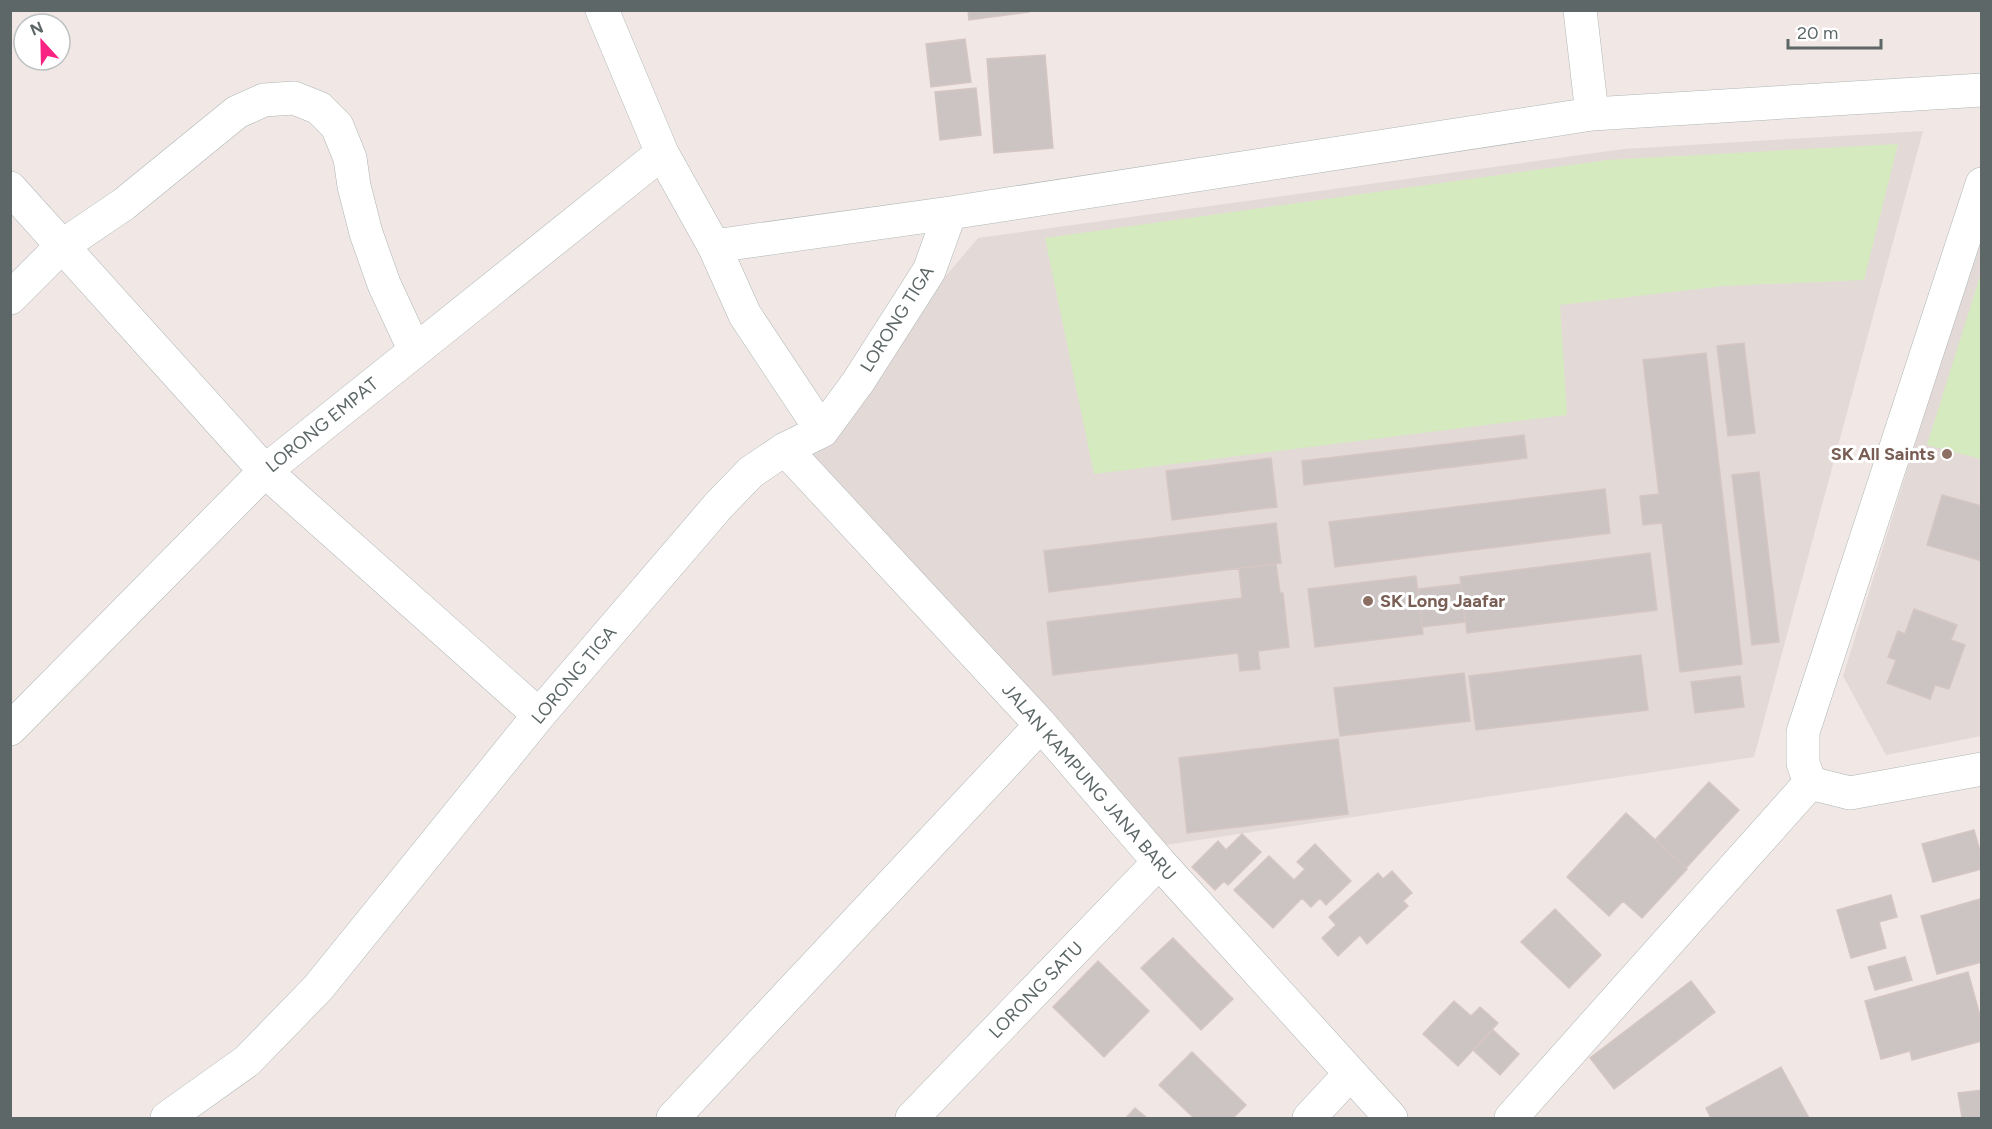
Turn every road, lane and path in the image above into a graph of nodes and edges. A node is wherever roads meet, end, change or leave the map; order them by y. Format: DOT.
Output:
graph roads {
  1 [pos="602,10"];
  2 [pos="1580,10"];
  3 [pos="1982,90"];
  4 [pos="1592,114"];
  5 [pos="662,153"];
  6 [pos="1982,184"];
  7 [pos="10,188"];
  8 [pos="950,213"];
  9 [pos="62,246"];
  10 [pos="714,246"];
  11 [pos="10,298"];
  12 [pos="415,351"];
  13 [pos="822,431"];
  14 [pos="785,449"];
  15 [pos="265,471"];
  16 [pos="539,715"];
  17 [pos="1041,725"];
  18 [pos="10,729"];
  19 [pos="1982,769"];
  20 [pos="1810,783"];
  21 [pos="1159,862"];
  22 [pos="1350,1074"];
  23 [pos="167,1119"];
  24 [pos="673,1119"];
  25 [pos="912,1119"];
  26 [pos="1309,1119"];
  27 [pos="1391,1119"];
  28 [pos="1511,1119"];
  1 -- 5 [label="street"];
  2 -- 4 [label="street"];
  3 -- 4 [label="street"];
  4 -- 8 [label="street"];
  5 -- 10 [label="street"];
  5 -- 12 [label="street, LORONG EMPAT"];
  6 -- 20 [label="street"];
  7 -- 9 [label="street"];
  8 -- 10 [label="street"];
  8 -- 13 [label="street, LORONG TIGA"];
  9 -- 11 [label="street"];
  9 -- 12 [label="street"];
  9 -- 15 [label="street"];
  10 -- 13 [label="street"];
  12 -- 15 [label="street, LORONG EMPAT"];
  13 -- 14 [label="street, LORONG TIGA"];
  14 -- 16 [label="street, LORONG TIGA"];
  14 -- 17 [label="street, JALAN KAMPUNG JANA BARU"];
  15 -- 16 [label="street"];
  15 -- 18 [label="street, LORONG EMPAT"];
  16 -- 23 [label="street, LORONG TIGA"];
  17 -- 21 [label="street, JALAN KAMPUNG JANA BARU"];
  17 -- 24 [label="street"];
  19 -- 20 [label="street"];
  20 -- 28 [label="street"];
  21 -- 22 [label="street, JALAN KAMPUNG JANA BARU"];
  21 -- 25 [label="street, LORONG SATU"];
  22 -- 26 [label="street"];
  22 -- 27 [label="street, JALAN KAMPUNG JANA BARU"];
}
